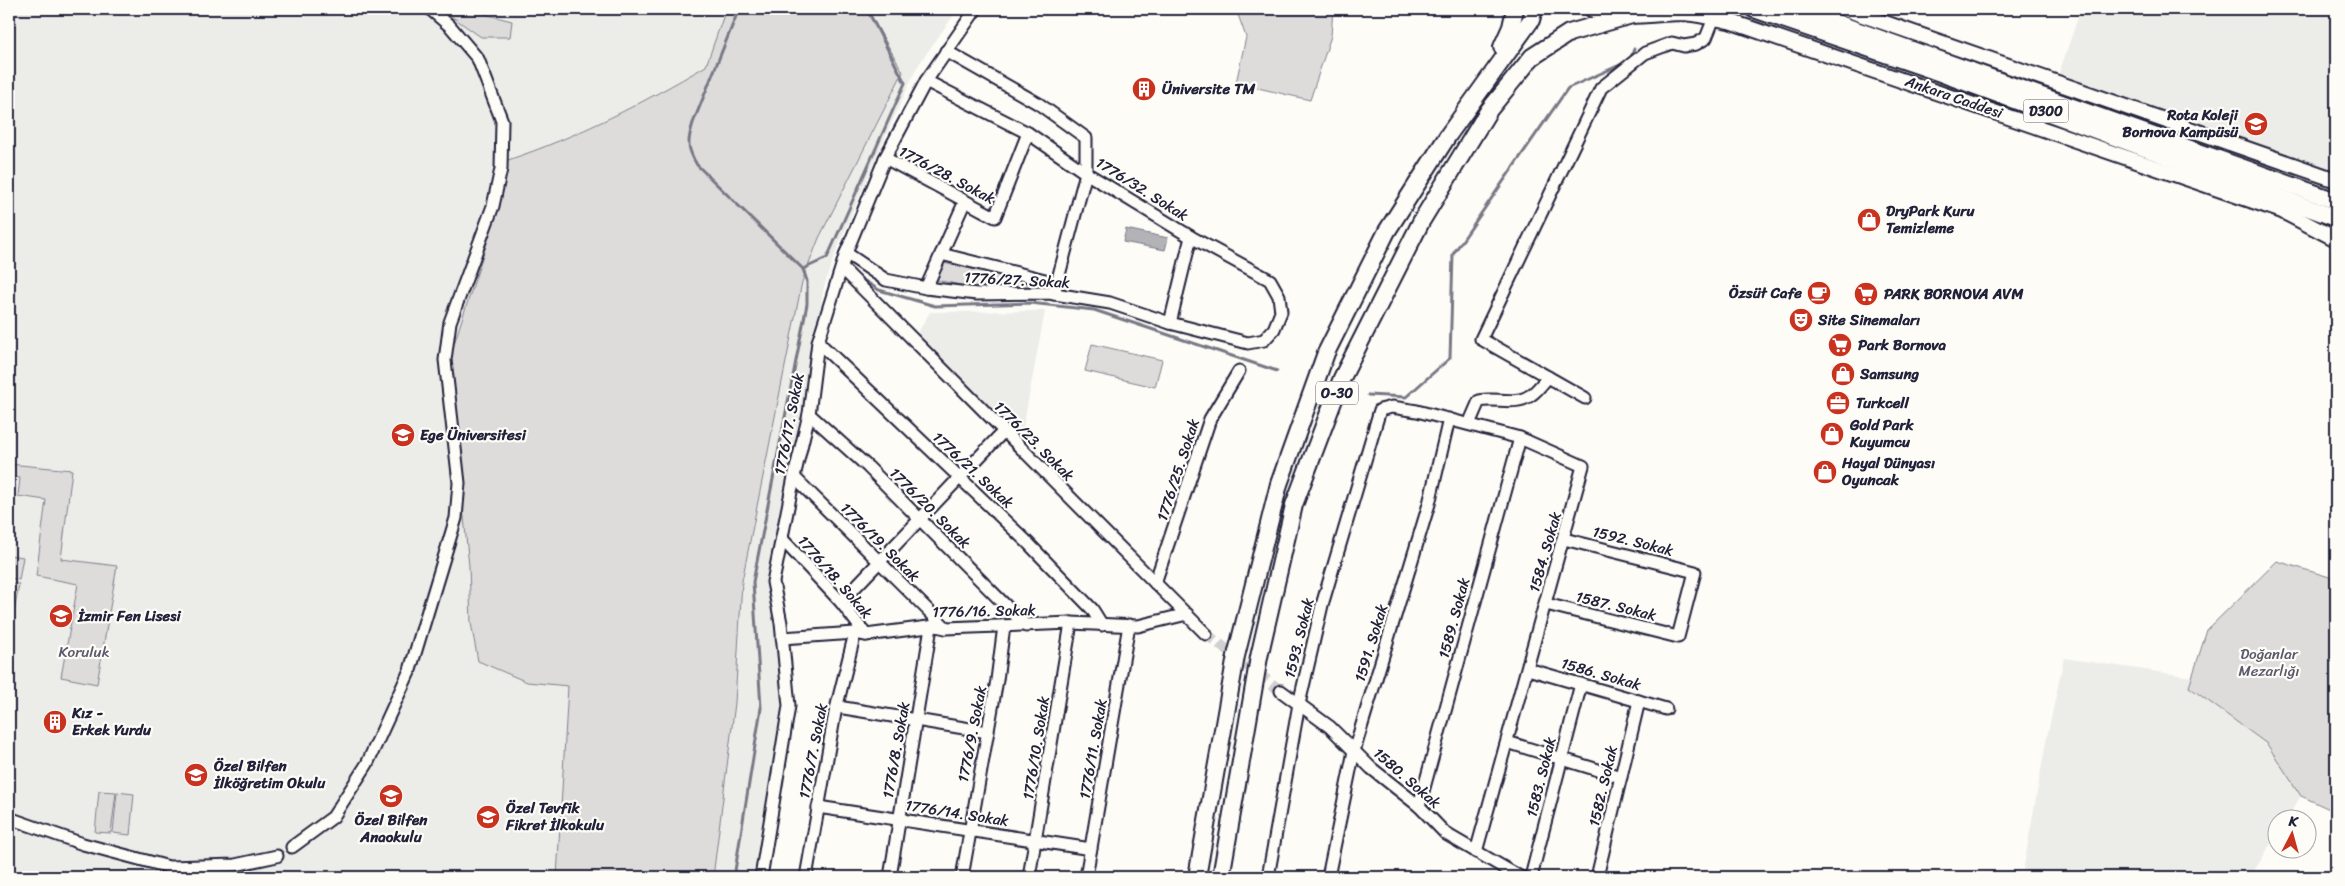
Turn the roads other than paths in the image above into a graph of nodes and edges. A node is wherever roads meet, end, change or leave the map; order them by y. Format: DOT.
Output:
graph roads {
  1 [pos="430,9"];
  2 [pos="976,9"];
  3 [pos="1515,9"];
  4 [pos="1534,9"];
  5 [pos="1591,9"];
  6 [pos="1754,9"];
  7 [pos="1797,9"];
  8 [pos="1845,9"];
  9 [pos="1639,12"];
  10 [pos="1714,18"];
  11 [pos="946,51"];
  12 [pos="1490,75"];
  13 [pos="926,81"];
  14 [pos="1028,133"];
  15 [pos="885,158"];
  16 [pos="1086,173"];
  17 [pos="2336,180"];
  18 [pos="965,201"];
  19 [pos="2336,201"];
  20 [pos="2336,218"];
  21 [pos="1191,237"];
  22 [pos="2336,238"];
  23 [pos="846,253"];
  24 [pos="941,254"];
  25 [pos="842,268"];
  26 [pos="926,288"];
  27 [pos="1056,288"];
  28 [pos="1170,323"];
  29 [pos="818,342"];
  30 [pos="1248,344"];
  31 [pos="1238,371"];
  32 [pos="1548,377"];
  33 [pos="1585,398"];
  34 [pos="1380,410"];
  35 [pos="809,414"];
  36 [pos="1449,418"];
  37 [pos="1469,424"];
  38 [pos="1003,432"];
  39 [pos="1520,438"];
  40 [pos="794,477"];
  41 [pos="961,478"];
  42 [pos="920,519"];
  43 [pos="782,539"];
  44 [pos="1564,539"];
  45 [pos="879,562"];
  46 [pos="1155,583"];
  47 [pos="841,602"];
  48 [pos="1546,604"];
  49 [pos="1186,614"];
  50 [pos="1071,623"];
  51 [pos="1102,624"];
  52 [pos="1129,625"];
  53 [pos="1004,626"];
  54 [pos="1026,626"];
  55 [pos="931,627"];
  56 [pos="946,628"];
  57 [pos="860,634"];
  58 [pos="1206,634"];
  59 [pos="1678,637"];
  60 [pos="782,638"];
  61 [pos="1528,669"];
  62 [pos="1581,684"];
  63 [pos="1281,691"];
  64 [pos="1639,701"];
  65 [pos="1298,704"];
  66 [pos="838,707"];
  67 [pos="1666,709"];
  68 [pos="916,720"];
  69 [pos="988,732"];
  70 [pos="1507,742"];
  71 [pos="1354,751"];
  72 [pos="1562,758"];
  73 [pos="1621,776"];
  74 [pos="1419,806"];
  75 [pos="818,807"];
  76 [pos="9,818"];
  77 [pos="899,820"];
  78 [pos="969,830"];
  79 [pos="1036,841"];
  80 [pos="292,847"];
  81 [pos="1091,849"];
  82 [pos="1476,852"];
  83 [pos="277,856"];
  84 [pos="761,877"];
  85 [pos="806,877"];
  86 [pos="890,877"];
  87 [pos="962,877"];
  88 [pos="1029,877"];
  89 [pos="1086,877"];
  90 [pos="1197,877"];
  91 [pos="1221,877"];
  92 [pos="1268,877"];
  93 [pos="1328,877"];
  94 [pos="1520,877"];
  95 [pos="1531,877"];
  96 [pos="1597,877"];
  1 -- 80 [label="street"];
  2 -- 11 [label="street, 1776/17. Sokak"];
  3 -- 12 [label="highway"];
  4 -- 12 [label="highway, O-30"];
  5 -- 9 [label="main road, Ankara Caddesi"];
  6 -- 20 [label="highway, Ankara Caddesi / D300"];
  7 -- 19 [label="highway, Ankara Caddesi / D300"];
  8 -- 17 [label="main road"];
  9 -- 10 [label="main road, Ankara Caddesi"];
  9 -- 91 [label="highway, O-30"];
  10 -- 22 [label="main road, Ankara Caddesi"];
  10 -- 32 [label="street"];
  11 -- 13 [label="street, 1776/17. Sokak"];
  11 -- 16 [label="street"];
  12 -- 90 [label="highway, O-30"];
  13 -- 14 [label="street, 1776/32. Sokak"];
  13 -- 15 [label="street, 1776/17. Sokak"];
  14 -- 16 [label="street, 1776/32. Sokak"];
  14 -- 18 [label="street, 1776/28. Sokak"];
  15 -- 18 [label="street, 1776/28. Sokak"];
  15 -- 23 [label="street, 1776/17. Sokak"];
  16 -- 21 [label="street, 1776/32. Sokak"];
  16 -- 27 [label="street"];
  18 -- 24 [label="street"];
  21 -- 28 [label="street"];
  21 -- 30 [label="street, 1776/32. Sokak"];
  23 -- 25 [label="street, 1776/17. Sokak"];
  23 -- 26 [label="street, 1776/27. Sokak"];
  24 -- 26 [label="street"];
  24 -- 27 [label="street"];
  25 -- 29 [label="street, 1776/17. Sokak"];
  25 -- 38 [label="street, 1776/23. Sokak"];
  26 -- 27 [label="street, 1776/27. Sokak"];
  27 -- 28 [label="street, 1776/27. Sokak"];
  28 -- 30 [label="street, 1776/27. Sokak"];
  29 -- 35 [label="street, 1776/17. Sokak"];
  29 -- 41 [label="street, 1776/21. Sokak"];
  31 -- 46 [label="street, 1776/25. Sokak"];
  32 -- 33 [label="street"];
  32 -- 37 [label="street"];
  34 -- 36 [label="street, 1584. Sokak"];
  34 -- 65 [label="street, 1593. Sokak"];
  35 -- 40 [label="street, 1776/17. Sokak"];
  35 -- 42 [label="street, 1776/20. Sokak"];
  36 -- 37 [label="street, 1584. Sokak"];
  36 -- 71 [label="street, 1591. Sokak"];
  37 -- 39 [label="street, 1584. Sokak"];
  38 -- 41 [label="street"];
  38 -- 46 [label="street, 1776/23. Sokak"];
  39 -- 44 [label="street, 1584. Sokak"];
  39 -- 74 [label="street, 1589. Sokak"];
  40 -- 43 [label="street, 1776/17. Sokak"];
  40 -- 45 [label="street, 1776/19. Sokak"];
  41 -- 42 [label="street"];
  41 -- 51 [label="street, 1776/21. Sokak"];
  42 -- 45 [label="street"];
  42 -- 54 [label="street, 1776/20. Sokak"];
  43 -- 47 [label="street, 1776/18. Sokak"];
  43 -- 60 [label="street, 1776/17. Sokak"];
  44 -- 48 [label="street, 1584. Sokak"];
  44 -- 59 [label="street, 1592. Sokak"];
  45 -- 47 [label="street"];
  45 -- 56 [label="street, 1776/19. Sokak"];
  46 -- 49 [label="street, 1776/23. Sokak"];
  47 -- 57 [label="street, 1776/18. Sokak"];
  48 -- 59 [label="street, 1587. Sokak"];
  48 -- 61 [label="street, 1584. Sokak"];
  49 -- 52 [label="street, 1776/16. Sokak"];
  49 -- 58 [label="street, 1776/23. Sokak"];
  50 -- 51 [label="street, 1776/16. Sokak"];
  50 -- 54 [label="street, 1776/16. Sokak"];
  50 -- 79 [label="street, 1776/10. Sokak"];
  51 -- 52 [label="street, 1776/16. Sokak"];
  52 -- 81 [label="street, 1776/11. Sokak"];
  53 -- 54 [label="street, 1776/16. Sokak"];
  53 -- 56 [label="street, 1776/16. Sokak"];
  53 -- 69 [label="street, 1776/9. Sokak"];
  55 -- 56 [label="street, 1776/16. Sokak"];
  55 -- 57 [label="street, 1776/16. Sokak"];
  55 -- 68 [label="street, 1776/8. Sokak"];
  57 -- 60 [label="street, 1776/16. Sokak"];
  57 -- 66 [label="street, 1776/7. Sokak"];
  60 -- 84 [label="street, 1776/17. Sokak"];
  61 -- 62 [label="street, 1586. Sokak"];
  61 -- 70 [label="street, 1584. Sokak"];
  62 -- 64 [label="street, 1586. Sokak"];
  62 -- 72 [label="street, 1583. Sokak"];
  63 -- 65 [label="street, 1580. Sokak"];
  64 -- 67 [label="street, 1586. Sokak"];
  64 -- 73 [label="street, 1582. Sokak"];
  65 -- 71 [label="street, 1580. Sokak"];
  65 -- 92 [label="street, 1593. Sokak"];
  66 -- 68 [label="street"];
  66 -- 75 [label="street, 1776/7. Sokak"];
  68 -- 69 [label="street"];
  68 -- 77 [label="street, 1776/8. Sokak"];
  69 -- 78 [label="street, 1776/9. Sokak"];
  70 -- 72 [label="street"];
  70 -- 82 [label="street, 1584. Sokak"];
  71 -- 74 [label="street, 1580. Sokak"];
  71 -- 93 [label="street, 1591. Sokak"];
  72 -- 73 [label="street"];
  72 -- 95 [label="street, 1583. Sokak"];
  73 -- 96 [label="street, 1582. Sokak"];
  74 -- 82 [label="street, 1580. Sokak"];
  75 -- 77 [label="street, 1776/14. Sokak"];
  75 -- 85 [label="street, 1776/7. Sokak"];
  76 -- 83 [label="street"];
  77 -- 78 [label="street, 1776/14. Sokak"];
  77 -- 86 [label="street, 1776/8. Sokak"];
  78 -- 79 [label="street, 1776/14. Sokak"];
  78 -- 87 [label="street, 1776/9. Sokak"];
  79 -- 81 [label="street, 1776/14. Sokak"];
  79 -- 88 [label="street, 1776/10. Sokak"];
  81 -- 89 [label="street, 1776/11. Sokak"];
  82 -- 94 [label="street, 1580. Sokak"];
}
